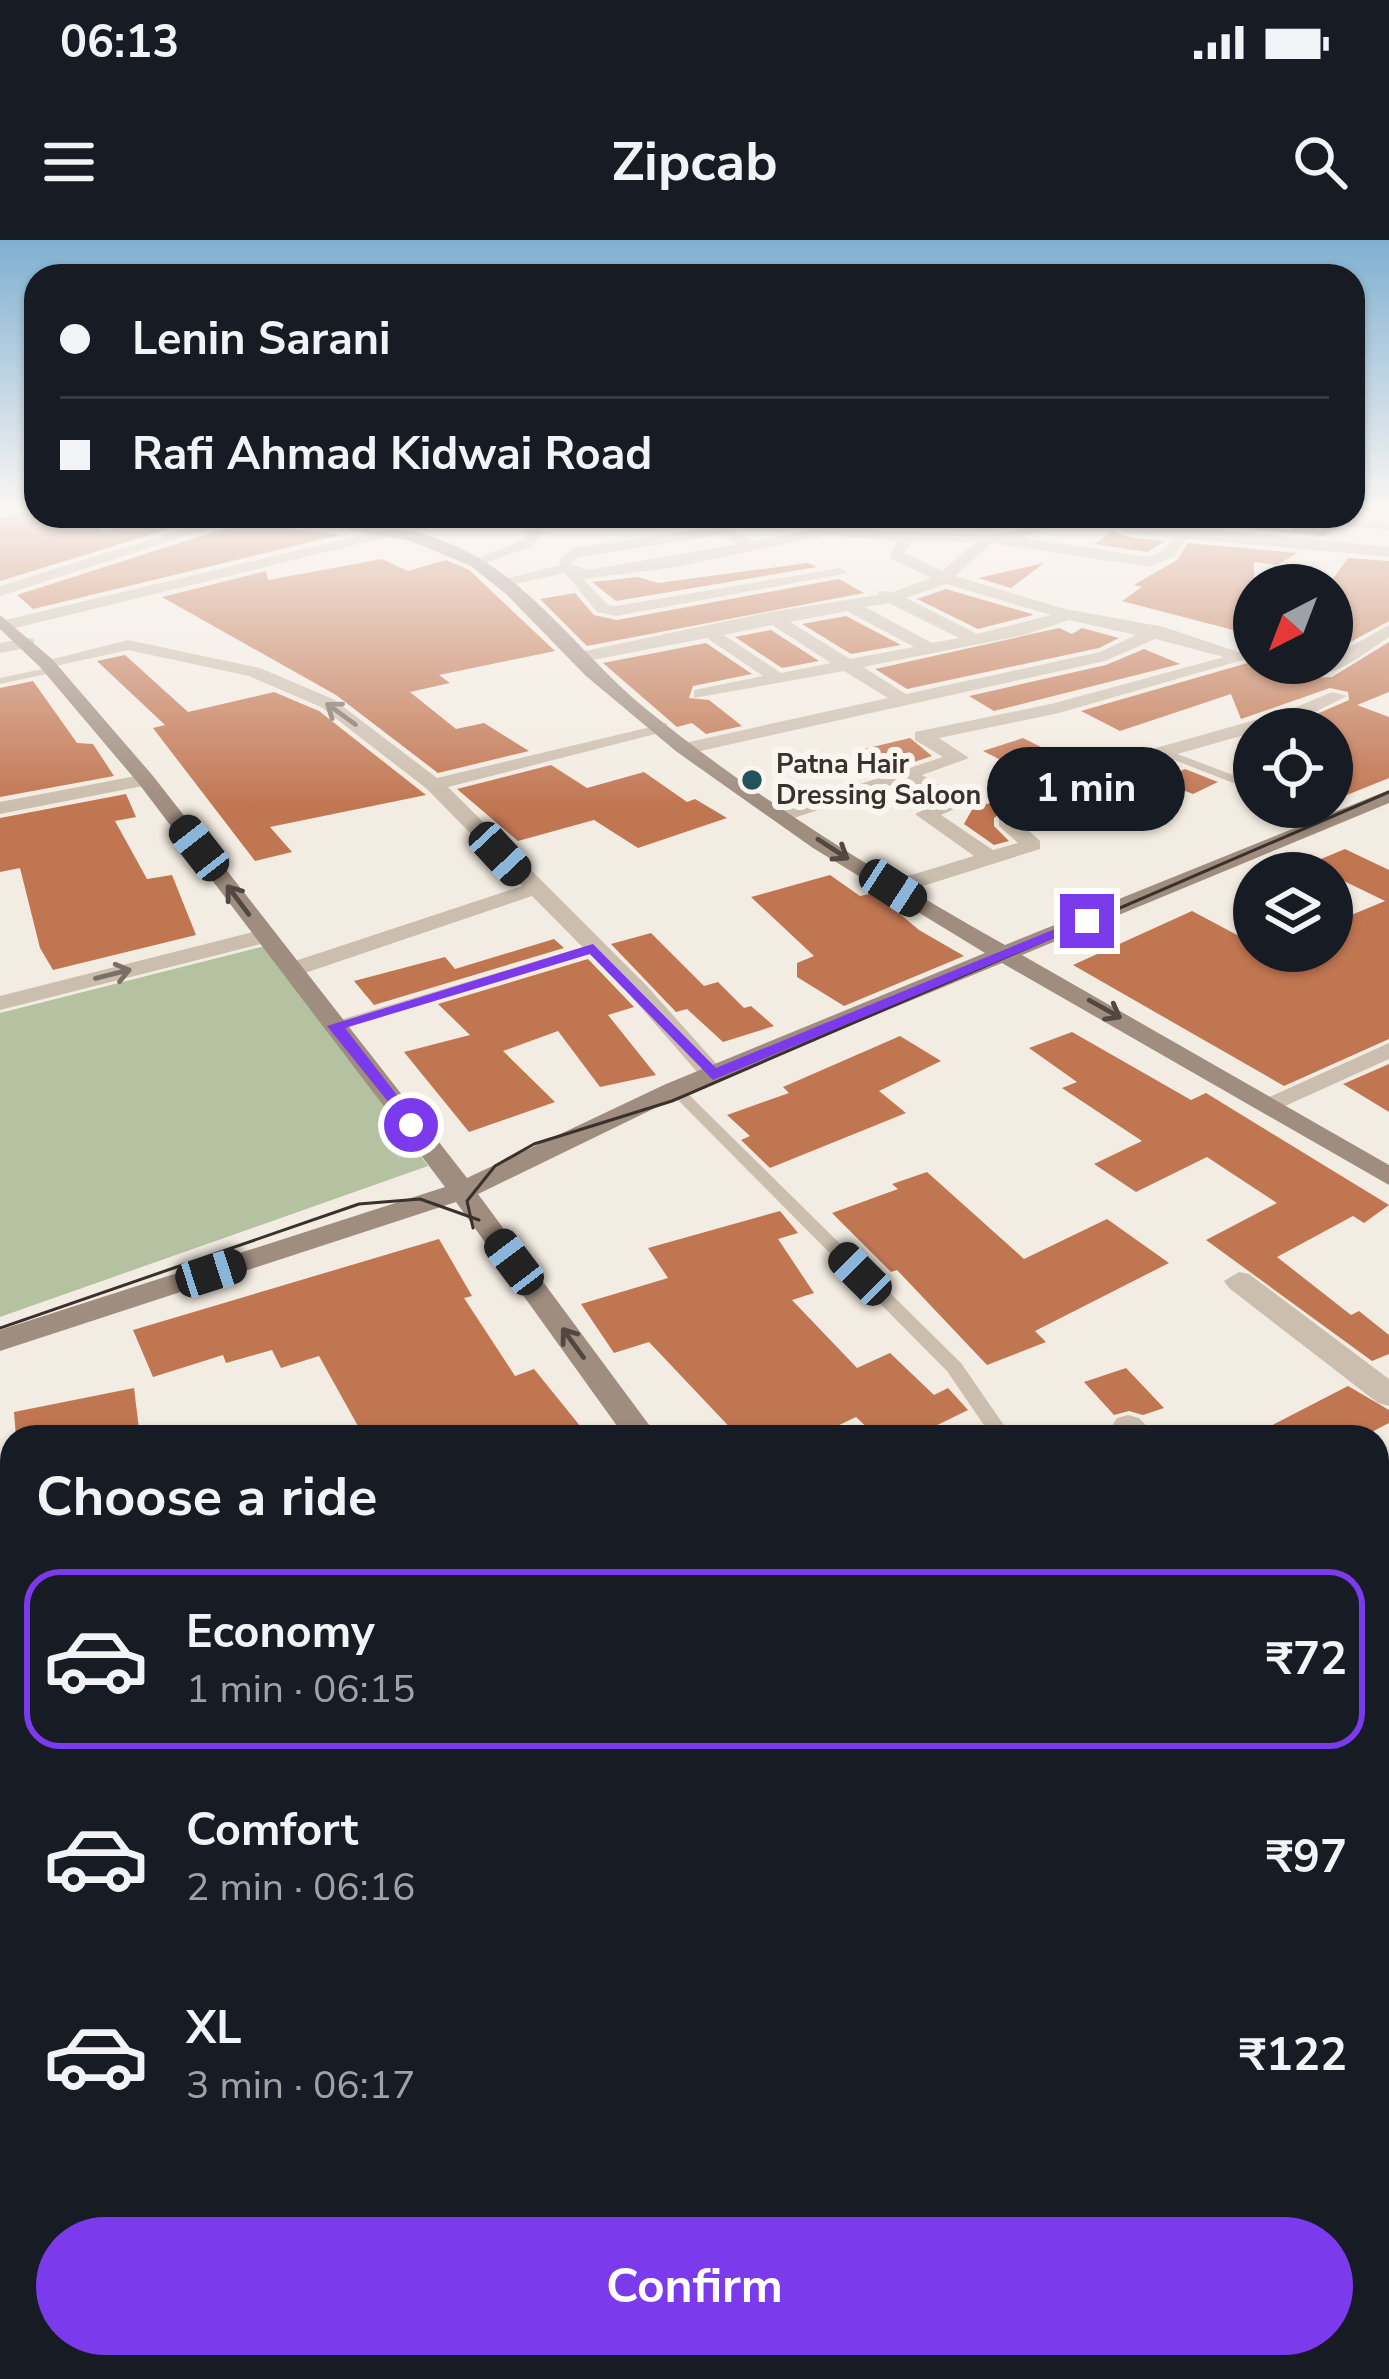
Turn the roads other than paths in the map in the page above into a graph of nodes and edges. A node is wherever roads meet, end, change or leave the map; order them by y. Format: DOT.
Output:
graph roads {
  1 [pos="78,605"];
  2 [pos="525,605"];
  3 [pos="599,605"];
  4 [pos="650,605"];
  5 [pos="747,605"];
  6 [pos="856,605"];
  7 [pos="907,605"];
  8 [pos="1045,605"];
  9 [pos="850,606"];
  10 [pos="1075,612"];
  11 [pos="775,619"];
  12 [pos="4,622"];
  13 [pos="1389,630"];
  14 [pos="1158,631"];
  15 [pos="709,632"];
  16 [pos="976,640"];
  17 [pos="28,643"];
  18 [pos="0,648"];
  19 [pos="931,649"];
  20 [pos="1353,652"];
  21 [pos="1233,653"];
  22 [pos="577,658"];
  23 [pos="1233,662"];
  24 [pos="851,665"];
  25 [pos="49,667"];
  26 [pos="780,680"];
  27 [pos="0,681"];
  28 [pos="700,694"];
  29 [pos="1337,696"];
  30 [pos="903,700"];
  31 [pos="660,727"];
  32 [pos="687,748"];
  33 [pos="1163,752"];
  34 [pos="904,774"];
  35 [pos="146,779"];
  36 [pos="1233,780"];
  37 [pos="434,785"];
  38 [pos="1389,796"];
  39 [pos="0,808"];
  40 [pos="1353,809"];
  41 [pos="782,816"];
  42 [pos="1302,828"];
  43 [pos="987,856"];
  44 [pos="893,888"];
  45 [pos="533,889"];
  46 [pos="265,936"];
  47 [pos="593,948"];
  48 [pos="1000,957"];
  49 [pos="291,970"];
  50 [pos="0,1004"];
  51 [pos="335,1026"];
  52 [pos="1389,1050"];
  53 [pos="713,1075"];
  54 [pos="675,1089"];
  55 [pos="1268,1104"];
  56 [pos="1389,1177"];
  57 [pos="462,1191"];
  58 [pos="1239,1281"];
  59 [pos="0,1342"];
  60 [pos="1389,1395"];
  61 [pos="633,1425"];
  62 [pos="994,1425"];
  1 -- 12 [label="street"];
  2 -- 22 [label="main road"];
  3 -- 4 [label="street"];
  5 -- 11 [label="street"];
  6 -- 9 [label="street"];
  7 -- 16 [label="street"];
  8 -- 10 [label="street"];
  9 -- 11 [label="street"];
  9 -- 19 [label="street"];
  10 -- 14 [label="street"];
  10 -- 16 [label="street"];
  11 -- 15 [label="street"];
  11 -- 24 [label="street"];
  12 -- 17 [label="main road"];
  13 -- 20 [label="street"];
  14 -- 21 [label="street"];
  14 -- 30 [label="street"];
  15 -- 22 [label="street"];
  15 -- 26 [label="street"];
  16 -- 19 [label="street"];
  17 -- 18 [label="street"];
  17 -- 25 [label="main road"];
  19 -- 24 [label="street"];
  22 -- 31 [label="main road"];
  23 -- 34 [label="street"];
  24 -- 26 [label="street"];
  24 -- 30 [label="street"];
  25 -- 27 [label="lane"];
  25 -- 35 [label="main road"];
  37 -- 25 [label="street, one-way"];
  26 -- 28 [label="street"];
  29 -- 33 [label="street"];
  30 -- 32 [label="street"];
  31 -- 32 [label="main road"];
  31 -- 37 [label="street"];
  32 -- 41 [label="main road"];
  33 -- 36 [label="lane"];
  33 -- 43 [label="street"];
  34 -- 41 [label="street"];
  34 -- 43 [label="street"];
  35 -- 39 [label="street"];
  46 -- 35 [label="main road, one-way"];
  37 -- 45 [label="street"];
  38 -- 40 [label="main road"];
  41 -- 44 [label="main road, one-way"];
  42 -- 48 [label="main road"];
  43 -- 44 [label="street"];
  44 -- 48 [label="main road"];
  45 -- 47 [label="street"];
  45 -- 49 [label="street"];
  46 -- 49 [label="main road"];
  50 -- 46 [label="street, one-way"];
  47 -- 51 [label="lane"];
  47 -- 53 [label="street"];
  48 -- 53 [label="main road"];
  48 -- 55 [label="main road, one-way"];
  49 -- 51 [label="main road"];
  51 -- 57 [label="main road"];
  52 -- 55 [label="street"];
  53 -- 54 [label="main road"];
  54 -- 57 [label="main road"];
  54 -- 62 [label="lane"];
  55 -- 56 [label="main road"];
  57 -- 59 [label="main road"];
  61 -- 57 [label="main road, one-way"];
  58 -- 60 [label="street"];
}
